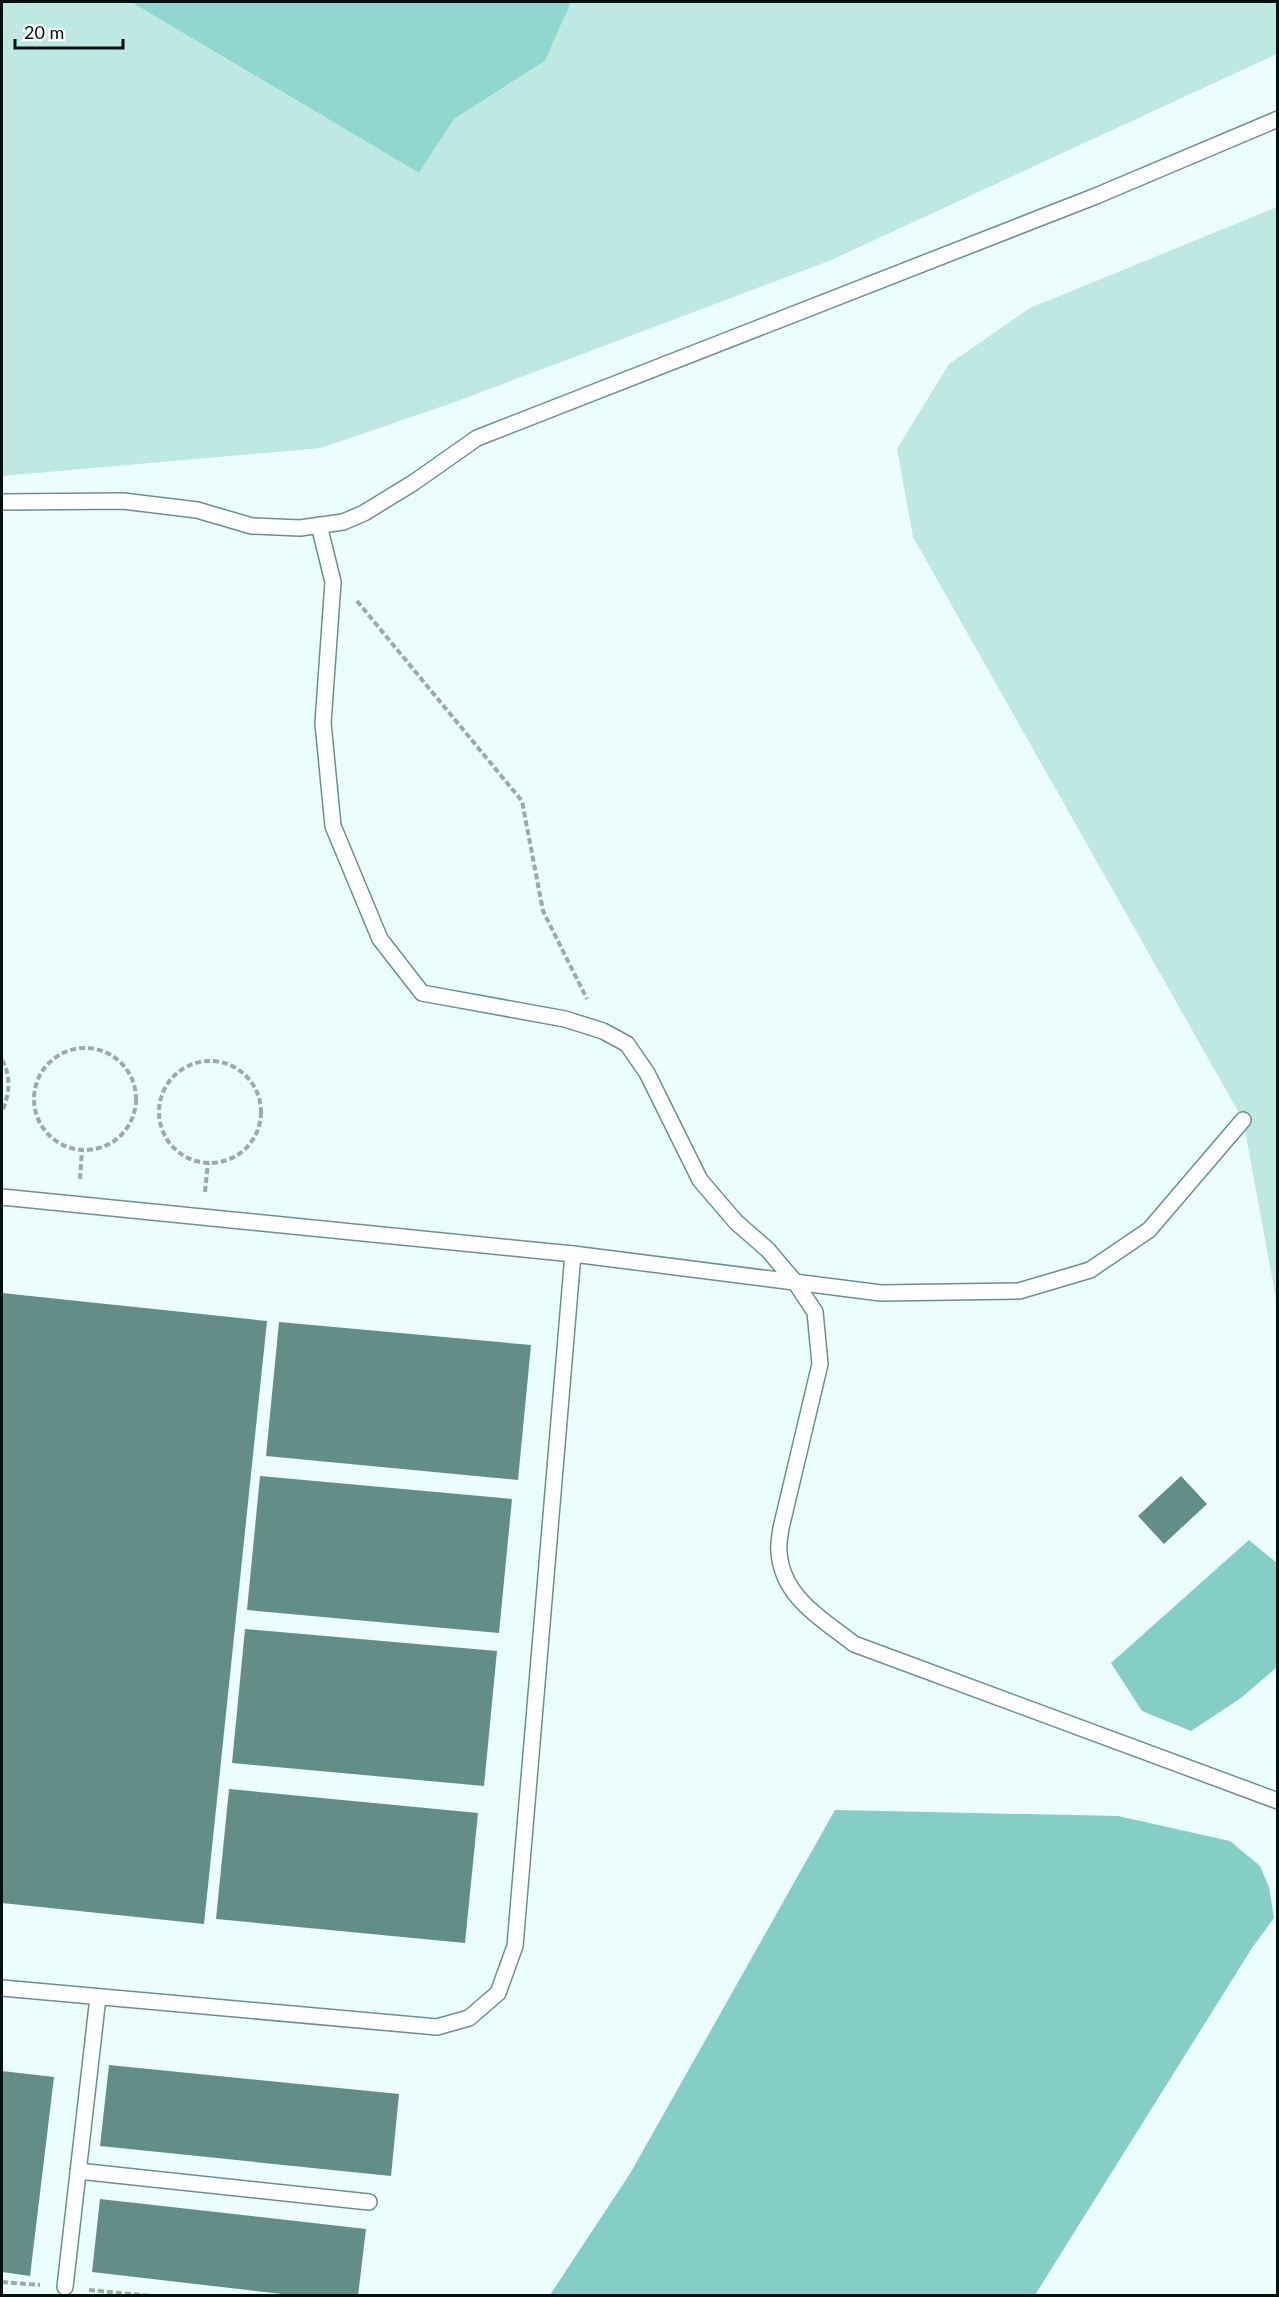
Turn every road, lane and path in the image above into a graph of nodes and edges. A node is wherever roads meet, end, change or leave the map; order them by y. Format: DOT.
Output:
graph roads {
  1 [pos="1278,119"];
  2 [pos="2,502"];
  3 [pos="319,525"];
  4 [pos="333,582"];
  5 [pos="603,1031"];
  6 [pos="2,1060"];
  7 [pos="132,1080"];
  8 [pos="258,1092"];
  9 [pos="2,1112"];
  10 [pos="1243,1120"];
  11 [pos="2,1197"];
  12 [pos="573,1254"];
  13 [pos="795,1282"];
  14 [pos="1278,1801"];
  15 [pos="2,1988"];
  16 [pos="98,1997"];
  17 [pos="78,2171"];
  18 [pos="369,2202"];
  19 [pos="65,2287"];
  1 -- 3 [label="lane"];
  2 -- 3 [label="lane"];
  3 -- 4 [label="lane"];
  4 -- 5 [label="path"];
  4 -- 5 [label="lane"];
  5 -- 13 [label="lane"];
  6 -- 9 [label="path"];
  7 -- 7 [label="path"];
  8 -- 8 [label="path"];
  10 -- 13 [label="lane"];
  11 -- 12 [label="lane"];
  12 -- 13 [label="lane"];
  12 -- 16 [label="lane"];
  13 -- 14 [label="lane"];
  15 -- 16 [label="lane"];
  16 -- 17 [label="lane"];
  17 -- 18 [label="lane"];
  17 -- 19 [label="lane"];
}
